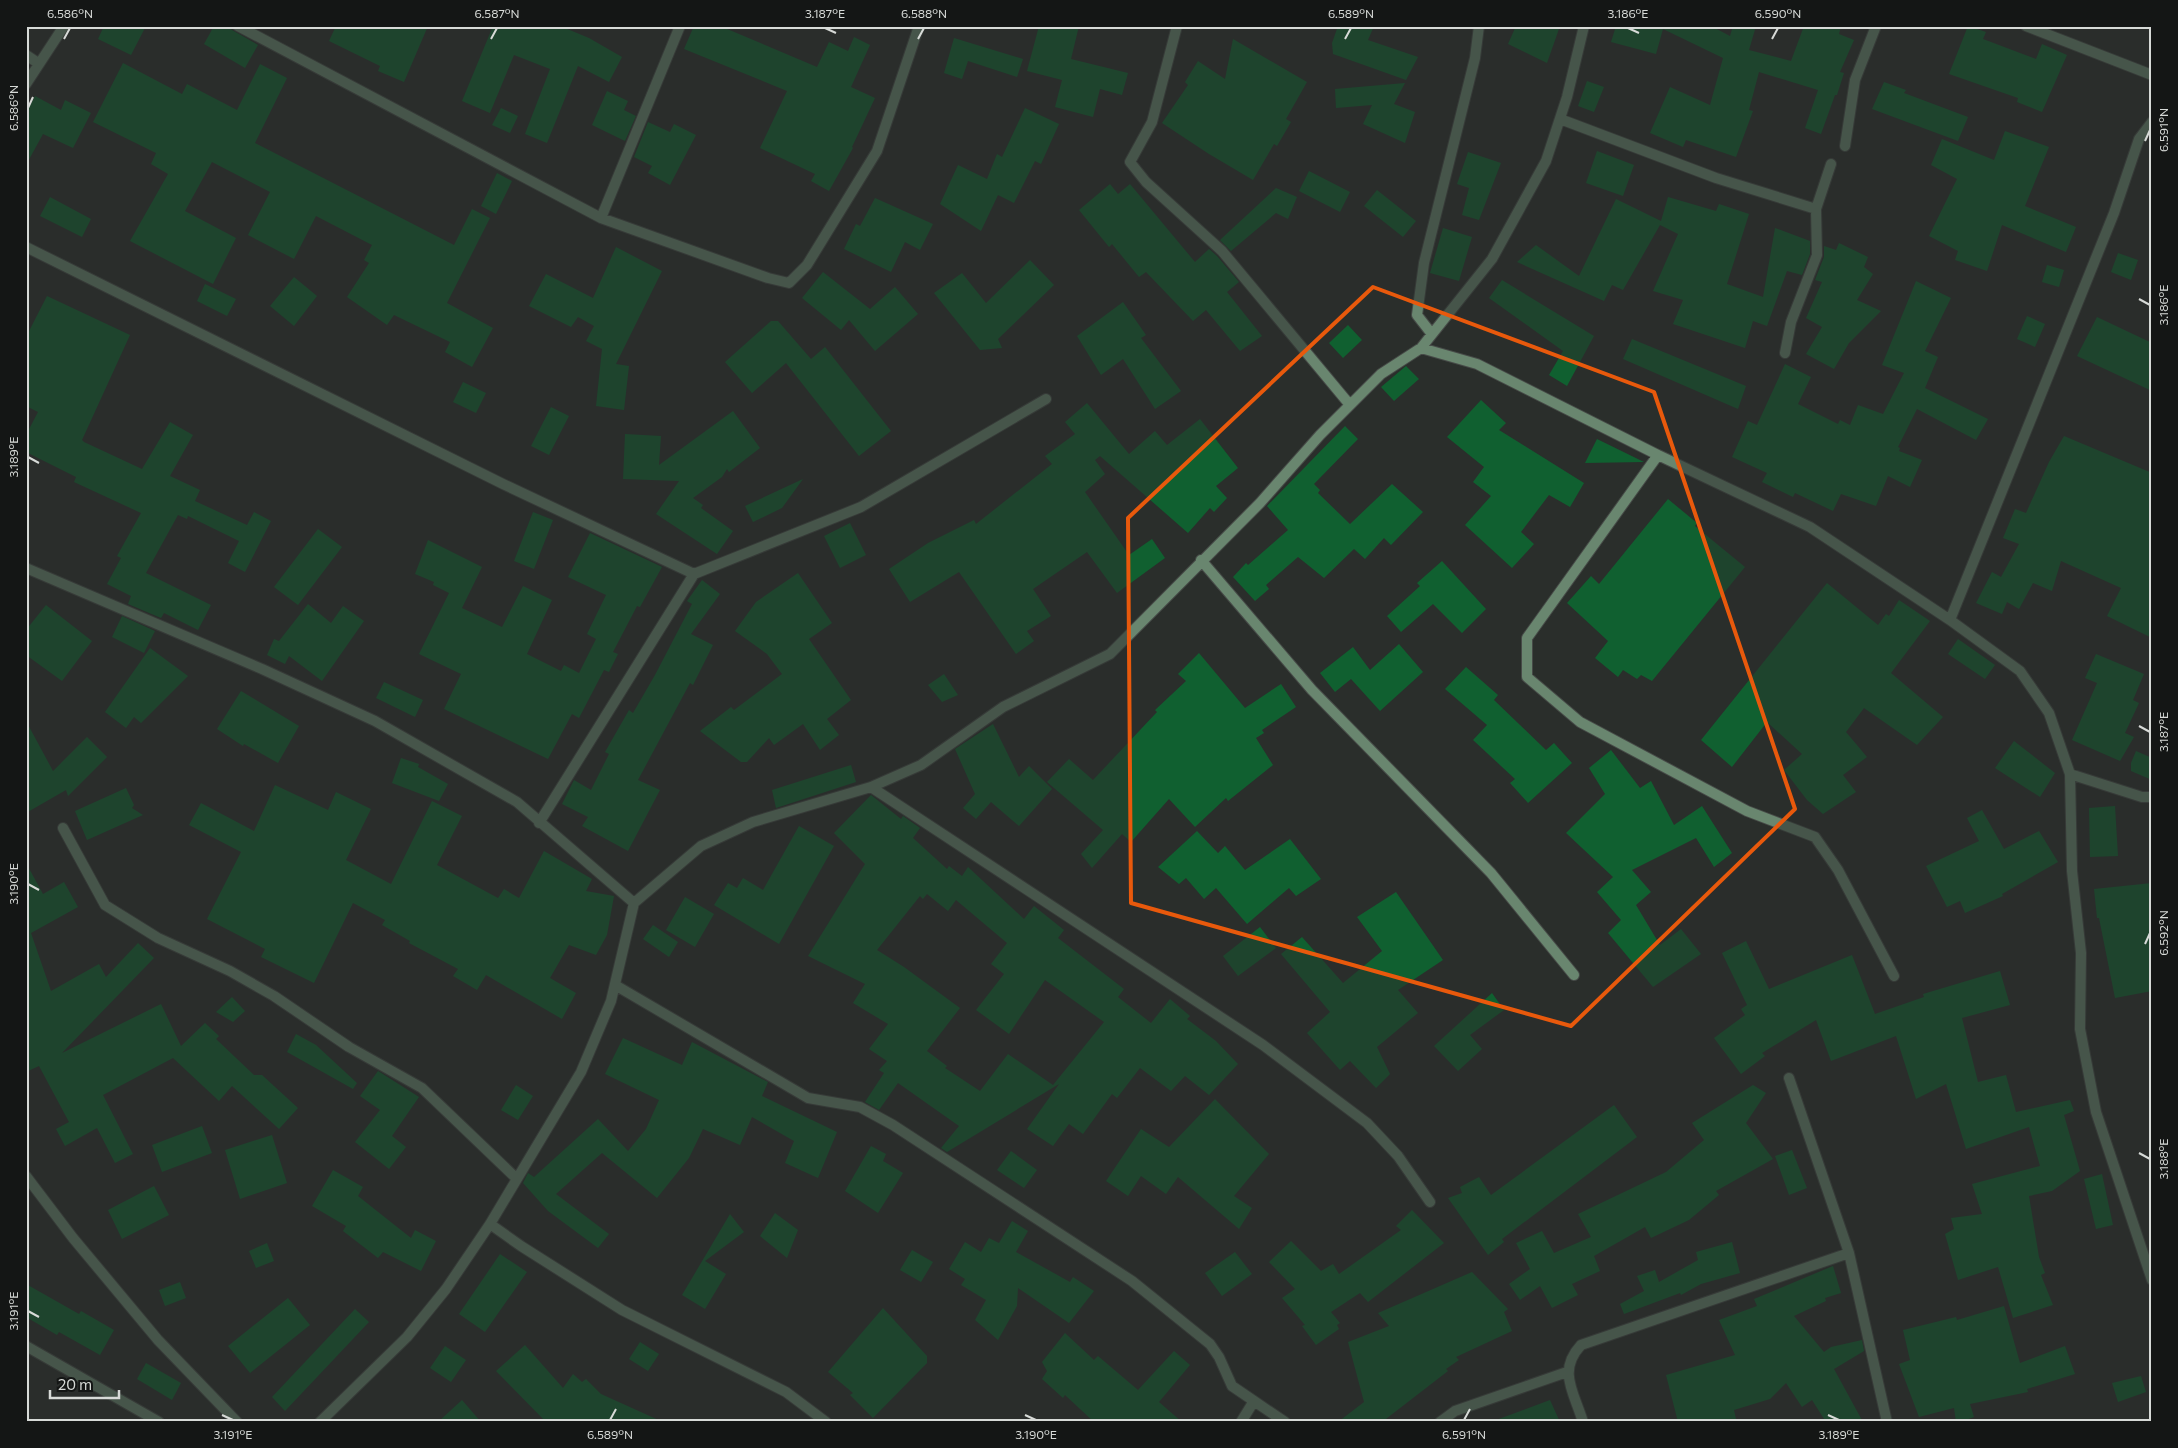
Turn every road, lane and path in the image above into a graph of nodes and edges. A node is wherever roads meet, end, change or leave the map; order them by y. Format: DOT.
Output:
graph roads {
  1 [pos="64,26"];
  2 [pos="238,26"];
  3 [pos="680,26"];
  4 [pos="919,26"];
  5 [pos="1177,26"];
  6 [pos="1480,26"];
  7 [pos="1584,26"];
  8 [pos="1876,26"];
  9 [pos="2026,26"];
  10 [pos="26,55"];
  11 [pos="38,64"];
  12 [pos="2152,75"];
  13 [pos="26,84"];
  14 [pos="1560,120"];
  15 [pos="2152,122"];
  16 [pos="1845,146"];
  17 [pos="1831,164"];
  18 [pos="1816,209"];
  19 [pos="601,218"];
  20 [pos="26,247"];
  21 [pos="1431,333"];
  22 [pos="1421,348"];
  23 [pos="1785,353"];
  24 [pos="1046,398"];
  25 [pos="1350,405"];
  26 [pos="1658,455"];
  27 [pos="1201,560"];
  28 [pos="26,568"];
  29 [pos="694,574"];
  30 [pos="1950,620"];
  31 [pos="2070,774"];
  32 [pos="871,787"];
  33 [pos="2152,797"];
  34 [pos="539,823"];
  35 [pos="63,828"];
  36 [pos="634,903"];
  37 [pos="1574,975"];
  38 [pos="1894,976"];
  39 [pos="615,986"];
  40 [pos="1789,1078"];
  41 [pos="26,1176"];
  42 [pos="516,1178"];
  43 [pos="1430,1202"];
  44 [pos="490,1224"];
  45 [pos="1849,1253"];
  46 [pos="2152,1280"];
  47 [pos="26,1346"];
  48 [pos="1567,1372"];
  49 [pos="1254,1401"];
  50 [pos="160,1422"];
  51 [pos="237,1422"];
  52 [pos="320,1422"];
  53 [pos="826,1422"];
  54 [pos="1241,1422"];
  55 [pos="1285,1422"];
  56 [pos="1440,1422"];
  57 [pos="1583,1422"];
  58 [pos="1887,1422"];
  1 -- 11 [label="street"];
  2 -- 19 [label="street"];
  3 -- 19 [label="street"];
  4 -- 19 [label="street"];
  5 -- 25 [label="street"];
  6 -- 21 [label="street"];
  7 -- 14 [label="street"];
  8 -- 16 [label="street"];
  9 -- 12 [label="street"];
  10 -- 11 [label="street"];
  11 -- 13 [label="street"];
  14 -- 18 [label="street"];
  14 -- 21 [label="street"];
  15 -- 30 [label="street"];
  17 -- 18 [label="street"];
  18 -- 23 [label="street"];
  20 -- 29 [label="street"];
  21 -- 22 [label="street"];
  22 -- 25 [label="street"];
  22 -- 26 [label="street"];
  24 -- 29 [label="street"];
  25 -- 27 [label="street"];
  26 -- 30 [label="street"];
  26 -- 38 [label="street"];
  27 -- 32 [label="street"];
  27 -- 37 [label="street"];
  28 -- 34 [label="street"];
  29 -- 34 [label="street"];
  30 -- 31 [label="street"];
  31 -- 33 [label="street"];
  31 -- 46 [label="street"];
  32 -- 36 [label="street"];
  32 -- 43 [label="street"];
  34 -- 36 [label="street"];
  35 -- 42 [label="street"];
  36 -- 39 [label="street"];
  39 -- 42 [label="street"];
  39 -- 49 [label="street"];
  40 -- 45 [label="street"];
  41 -- 51 [label="street"];
  42 -- 44 [label="street"];
  44 -- 52 [label="street"];
  44 -- 53 [label="street"];
  45 -- 48 [label="street"];
  45 -- 58 [label="street"];
  47 -- 50 [label="street"];
  48 -- 56 [label="street"];
  48 -- 57 [label="street"];
  49 -- 54 [label="street"];
  49 -- 55 [label="street"];
}
